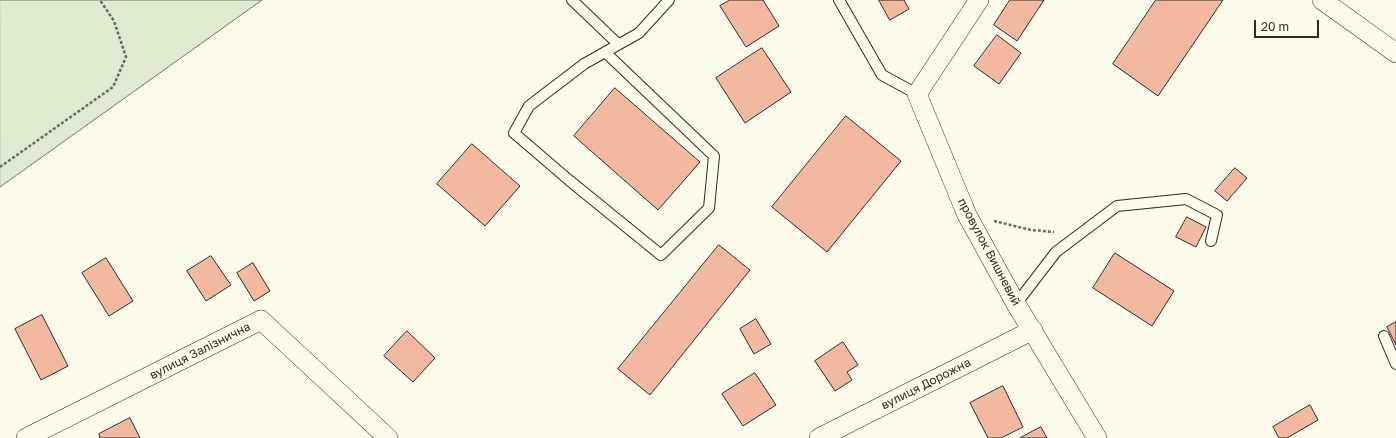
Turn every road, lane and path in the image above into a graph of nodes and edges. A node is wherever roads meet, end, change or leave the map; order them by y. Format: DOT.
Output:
graph roads {
  1 [pos="100,0"];
  2 [pos="572,0"];
  3 [pos="669,0"];
  4 [pos="839,0"];
  5 [pos="979,0"];
  6 [pos="1322,0"];
  7 [pos="618,44"];
  8 [pos="605,52"];
  9 [pos="1396,53"];
  10 [pos="917,94"];
  11 [pos="0,167"];
  12 [pos="967,215"];
  13 [pos="1078,235"];
  14 [pos="1211,241"];
  15 [pos="1016,304"];
  16 [pos="1033,330"];
  17 [pos="1384,336"];
  18 [pos="1396,364"];
  19 [pos="26,438"];
  20 [pos="388,438"];
  21 [pos="819,438"];
  22 [pos="1097,438"];
  1 -- 11 [label="path"];
  2 -- 7 [label="lane"];
  3 -- 7 [label="lane"];
  4 -- 10 [label="lane"];
  5 -- 10 [label="street"];
  6 -- 9 [label="street"];
  7 -- 8 [label="lane"];
  8 -- 8 [label="lane"];
  10 -- 12 [label="street, провулок Вишневий"];
  12 -- 13 [label="path"];
  12 -- 15 [label="street, провулок Вишневий"];
  13 -- 14 [label="lane"];
  13 -- 15 [label="lane"];
  15 -- 16 [label="street, провулок Вишневий"];
  16 -- 21 [label="street, вулиця Дорожна"];
  16 -- 22 [label="street, провулок Вишневий"];
  17 -- 18 [label="lane"];
  19 -- 20 [label="street, вулиця Залізнична"];
}
